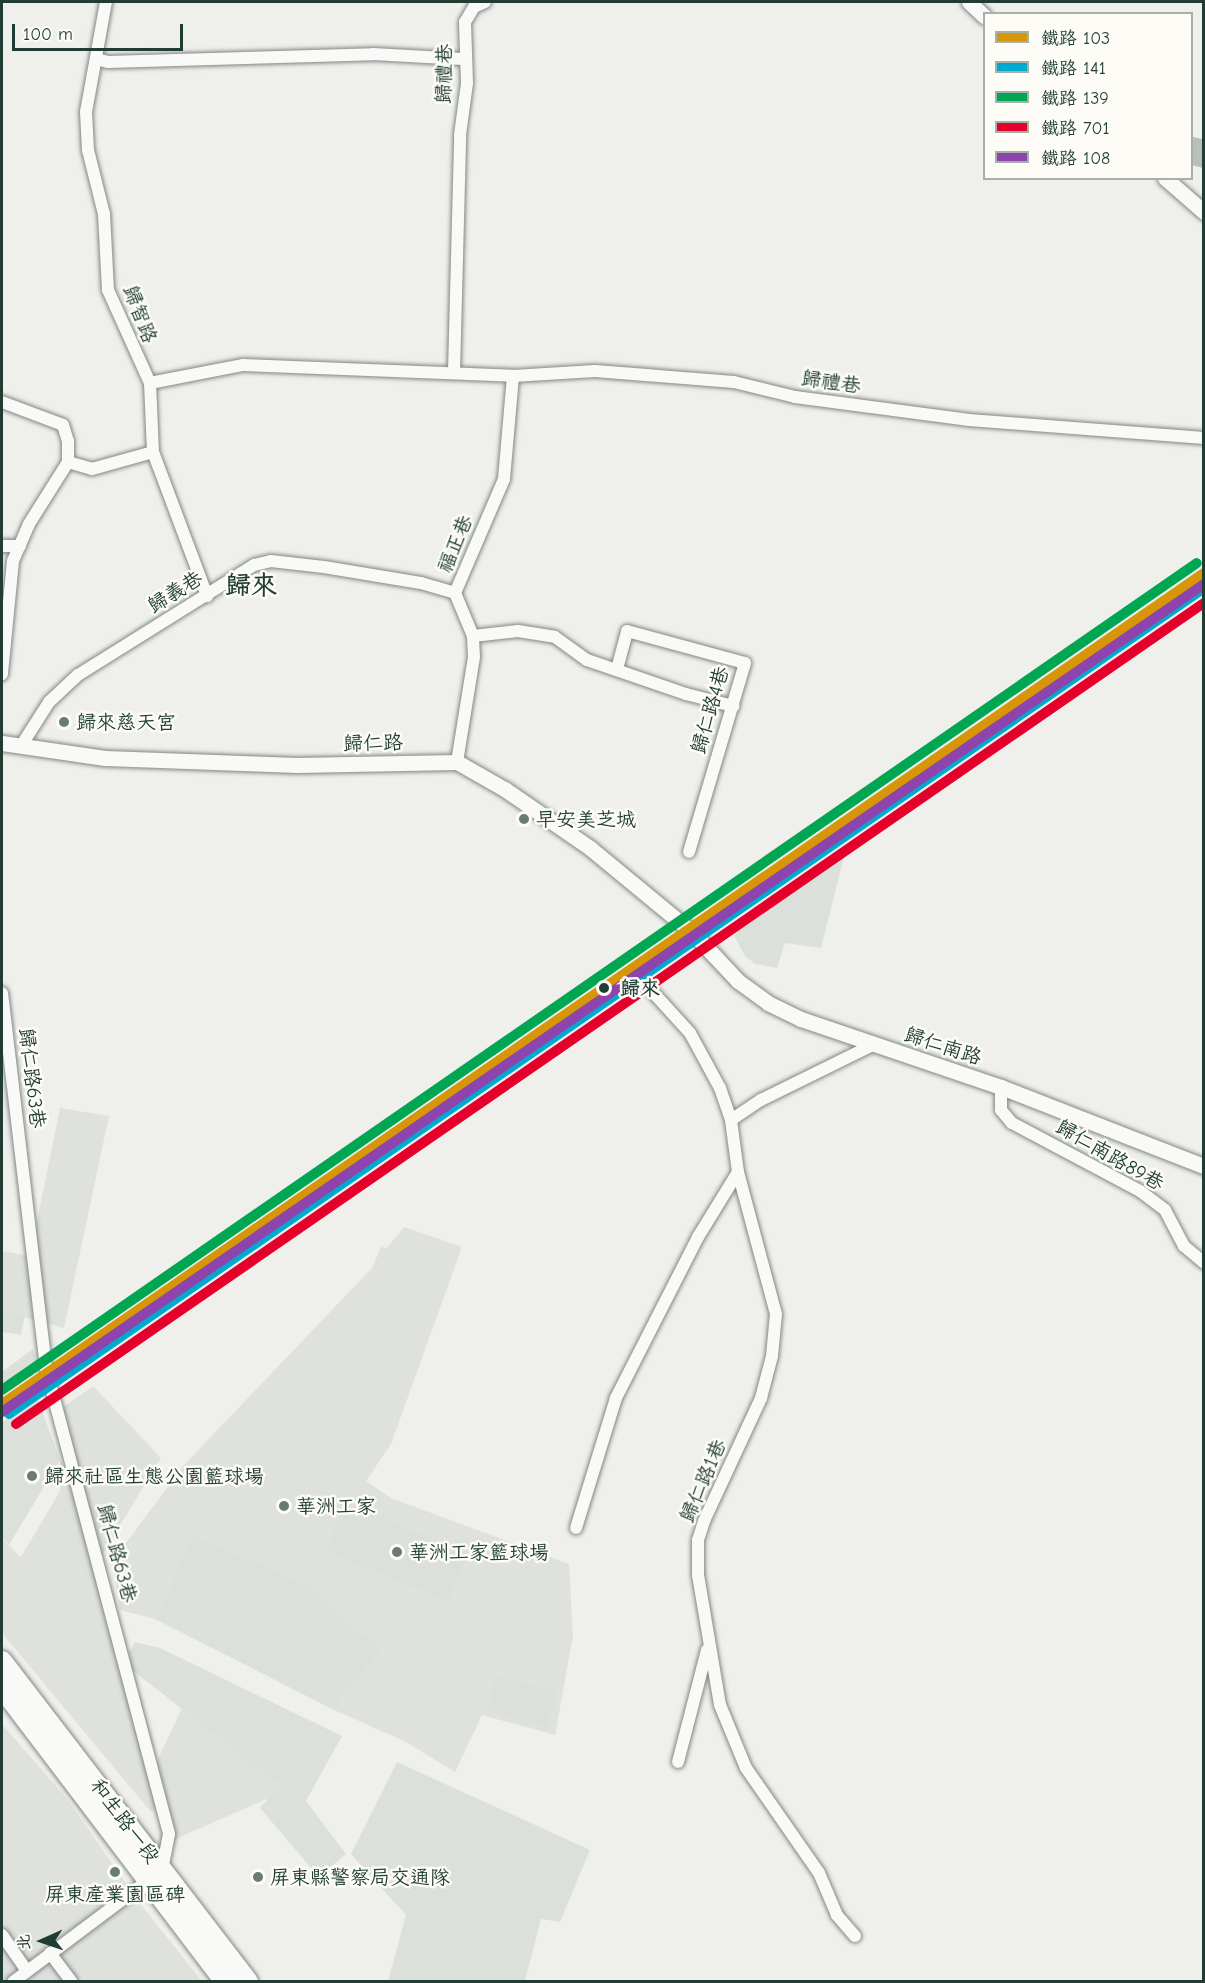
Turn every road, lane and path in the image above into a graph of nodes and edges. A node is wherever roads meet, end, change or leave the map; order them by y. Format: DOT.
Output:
graph roads {
  1 [pos="106,2"];
  2 [pos="485,2"];
  3 [pos="969,2"];
  4 [pos="983,15"];
  5 [pos="96,58"];
  6 [pos="464,59"];
  7 [pos="1167,180"];
  8 [pos="1203,212"];
  9 [pos="454,372"];
  10 [pos="513,376"];
  11 [pos="150,383"];
  12 [pos="2,402"];
  13 [pos="1203,438"];
  14 [pos="153,452"];
  15 [pos="68,462"];
  16 [pos="2,546"];
  17 [pos="20,546"];
  18 [pos="455,593"];
  19 [pos="207,596"];
  20 [pos="473,636"];
  21 [pos="617,669"];
  22 [pos="2,674"];
  23 [pos="733,706"];
  24 [pos="2,743"];
  25 [pos="23,743"];
  26 [pos="457,762"];
  27 [pos="690,852"];
  28 [pos="640,978"];
  29 [pos="2,993"];
  30 [pos="873,1045"];
  31 [pos="1001,1087"];
  32 [pos="731,1120"];
  33 [pos="1203,1166"];
  34 [pos="738,1172"];
  35 [pos="1203,1263"];
  36 [pos="576,1528"];
  37 [pos="708,1646"];
  38 [pos="2,1661"];
  39 [pos="2,1688"];
  40 [pos="678,1762"];
  41 [pos="155,1875"];
  42 [pos="2,1935"];
  43 [pos="855,1936"];
  44 [pos="50,1953"];
  45 [pos="27,1971"];
  46 [pos="13,1982"];
  47 [pos="72,1982"];
  48 [pos="225,1982"];
  49 [pos="248,1982"];
  1 -- 5 [label="street, 歸智路"];
  2 -- 6 [label="street, 歸禮巷"];
  3 -- 4 [label="street"];
  5 -- 6 [label="street"];
  5 -- 11 [label="street, 歸智路"];
  6 -- 9 [label="street, 歸禮巷"];
  7 -- 8 [label="street"];
  9 -- 10 [label="street, 歸禮巷"];
  9 -- 11 [label="street, 歸禮巷"];
  10 -- 13 [label="street, 歸禮巷"];
  10 -- 18 [label="street, 福正巷"];
  11 -- 14 [label="street, 歸智路"];
  12 -- 15 [label="street"];
  14 -- 15 [label="street"];
  14 -- 19 [label="street, 歸智路"];
  15 -- 17 [label="street"];
  16 -- 17 [label="street"];
  17 -- 22 [label="street"];
  18 -- 19 [label="street, 歸義巷"];
  18 -- 20 [label="street, 福正巷"];
  19 -- 25 [label="street, 歸義巷"];
  20 -- 21 [label="street"];
  20 -- 26 [label="street, 福正巷"];
  21 -- 23 [label="street"];
  21 -- 23 [label="street, 歸仁路4巷"];
  23 -- 27 [label="street, 歸仁路4巷"];
  24 -- 25 [label="street, 歸仁路"];
  25 -- 26 [label="street, 歸仁路"];
  26 -- 30 [label="street, 歸仁南路"];
  28 -- 32 [label="street, 歸仁路1巷"];
  29 -- 41 [label="street, 歸仁路63巷"];
  30 -- 31 [label="street, 歸仁南路"];
  30 -- 32 [label="street"];
  31 -- 33 [label="street, 歸仁南路"];
  31 -- 35 [label="street, 歸仁南路89巷"];
  32 -- 34 [label="street, 歸仁路1巷"];
  34 -- 36 [label="street"];
  34 -- 37 [label="street, 歸仁路1巷"];
  37 -- 40 [label="street"];
  37 -- 43 [label="street, 歸仁路1巷"];
  38 -- 41 [label="main road, 和生路一段"];
  39 -- 41 [label="main road, 和生路一段"];
  41 -- 44 [label="street"];
  41 -- 48 [label="main road, 和生路一段"];
  41 -- 49 [label="main road, 和生路一段"];
  42 -- 45 [label="street"];
  44 -- 45 [label="street"];
  44 -- 47 [label="street"];
  45 -- 46 [label="street"];
}
